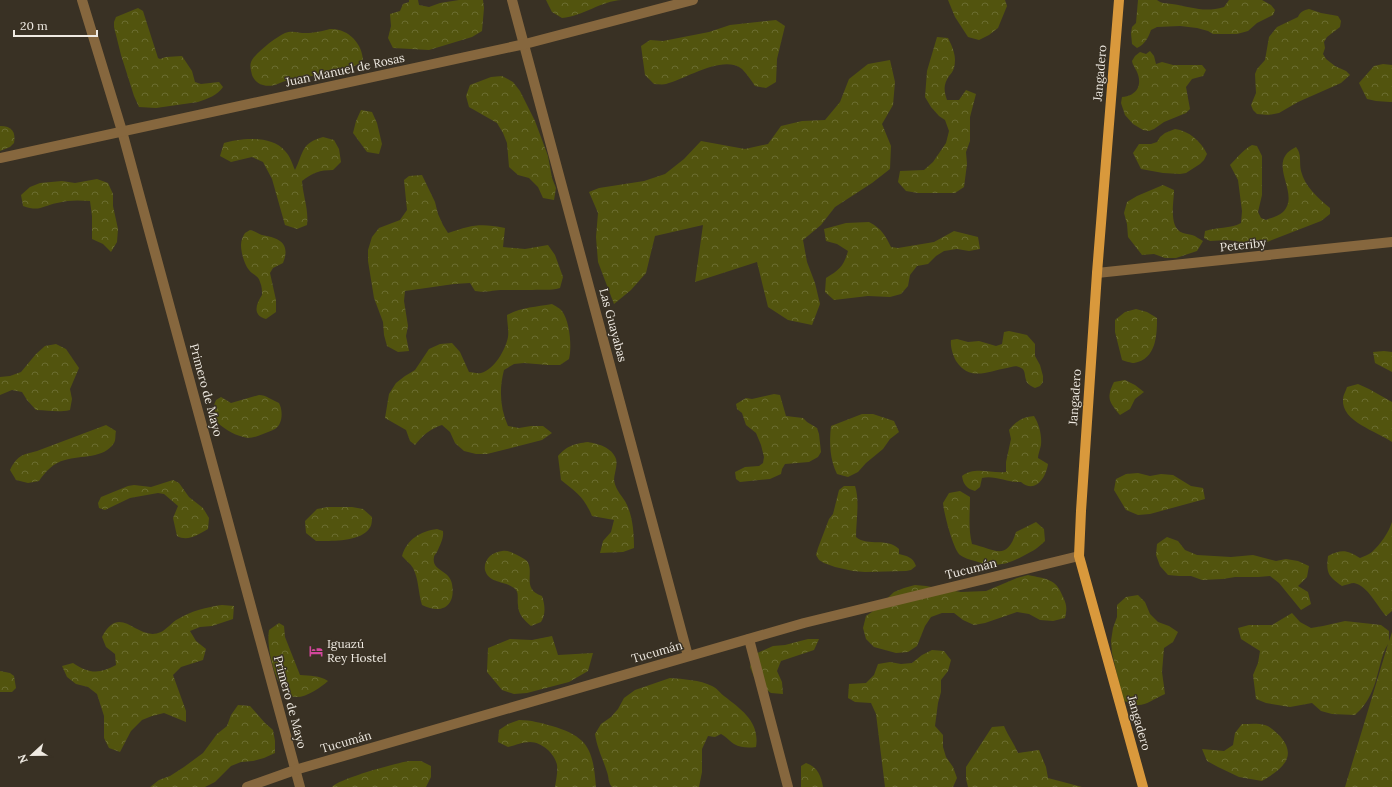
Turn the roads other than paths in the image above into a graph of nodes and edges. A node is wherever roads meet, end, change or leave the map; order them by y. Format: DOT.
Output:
graph roads {
  1 [pos="82,0"];
  2 [pos="512,0"];
  3 [pos="693,0"];
  4 [pos="1119,0"];
  5 [pos="525,44"];
  6 [pos="122,131"];
  7 [pos="0,158"];
  8 [pos="1392,242"];
  9 [pos="1097,273"];
  10 [pos="1079,556"];
  11 [pos="749,639"];
  12 [pos="688,656"];
  13 [pos="295,770"];
  14 [pos="247,787"];
  15 [pos="300,787"];
  16 [pos="788,787"];
  17 [pos="1143,787"];
  1 -- 6 [label="street, Primero de Mayo"];
  2 -- 5 [label="street, Las Guayabas"];
  3 -- 5 [label="street, Juan Manuel de Rosas"];
  4 -- 9 [label="main road, Jangadero"];
  5 -- 6 [label="street, Juan Manuel de Rosas"];
  5 -- 12 [label="street, Las Guayabas"];
  6 -- 7 [label="street, Juan Manuel de Rosas"];
  6 -- 13 [label="street, Primero de Mayo"];
  8 -- 9 [label="street, Peteriby"];
  9 -- 10 [label="main road, Jangadero"];
  10 -- 11 [label="street, Tucumán"];
  10 -- 17 [label="main road, Jangadero"];
  11 -- 12 [label="street, Tucumán"];
  11 -- 16 [label="street"];
  12 -- 13 [label="street, Tucumán"];
  13 -- 14 [label="street, Tucumán"];
  13 -- 15 [label="street, Primero de Mayo"];
}
